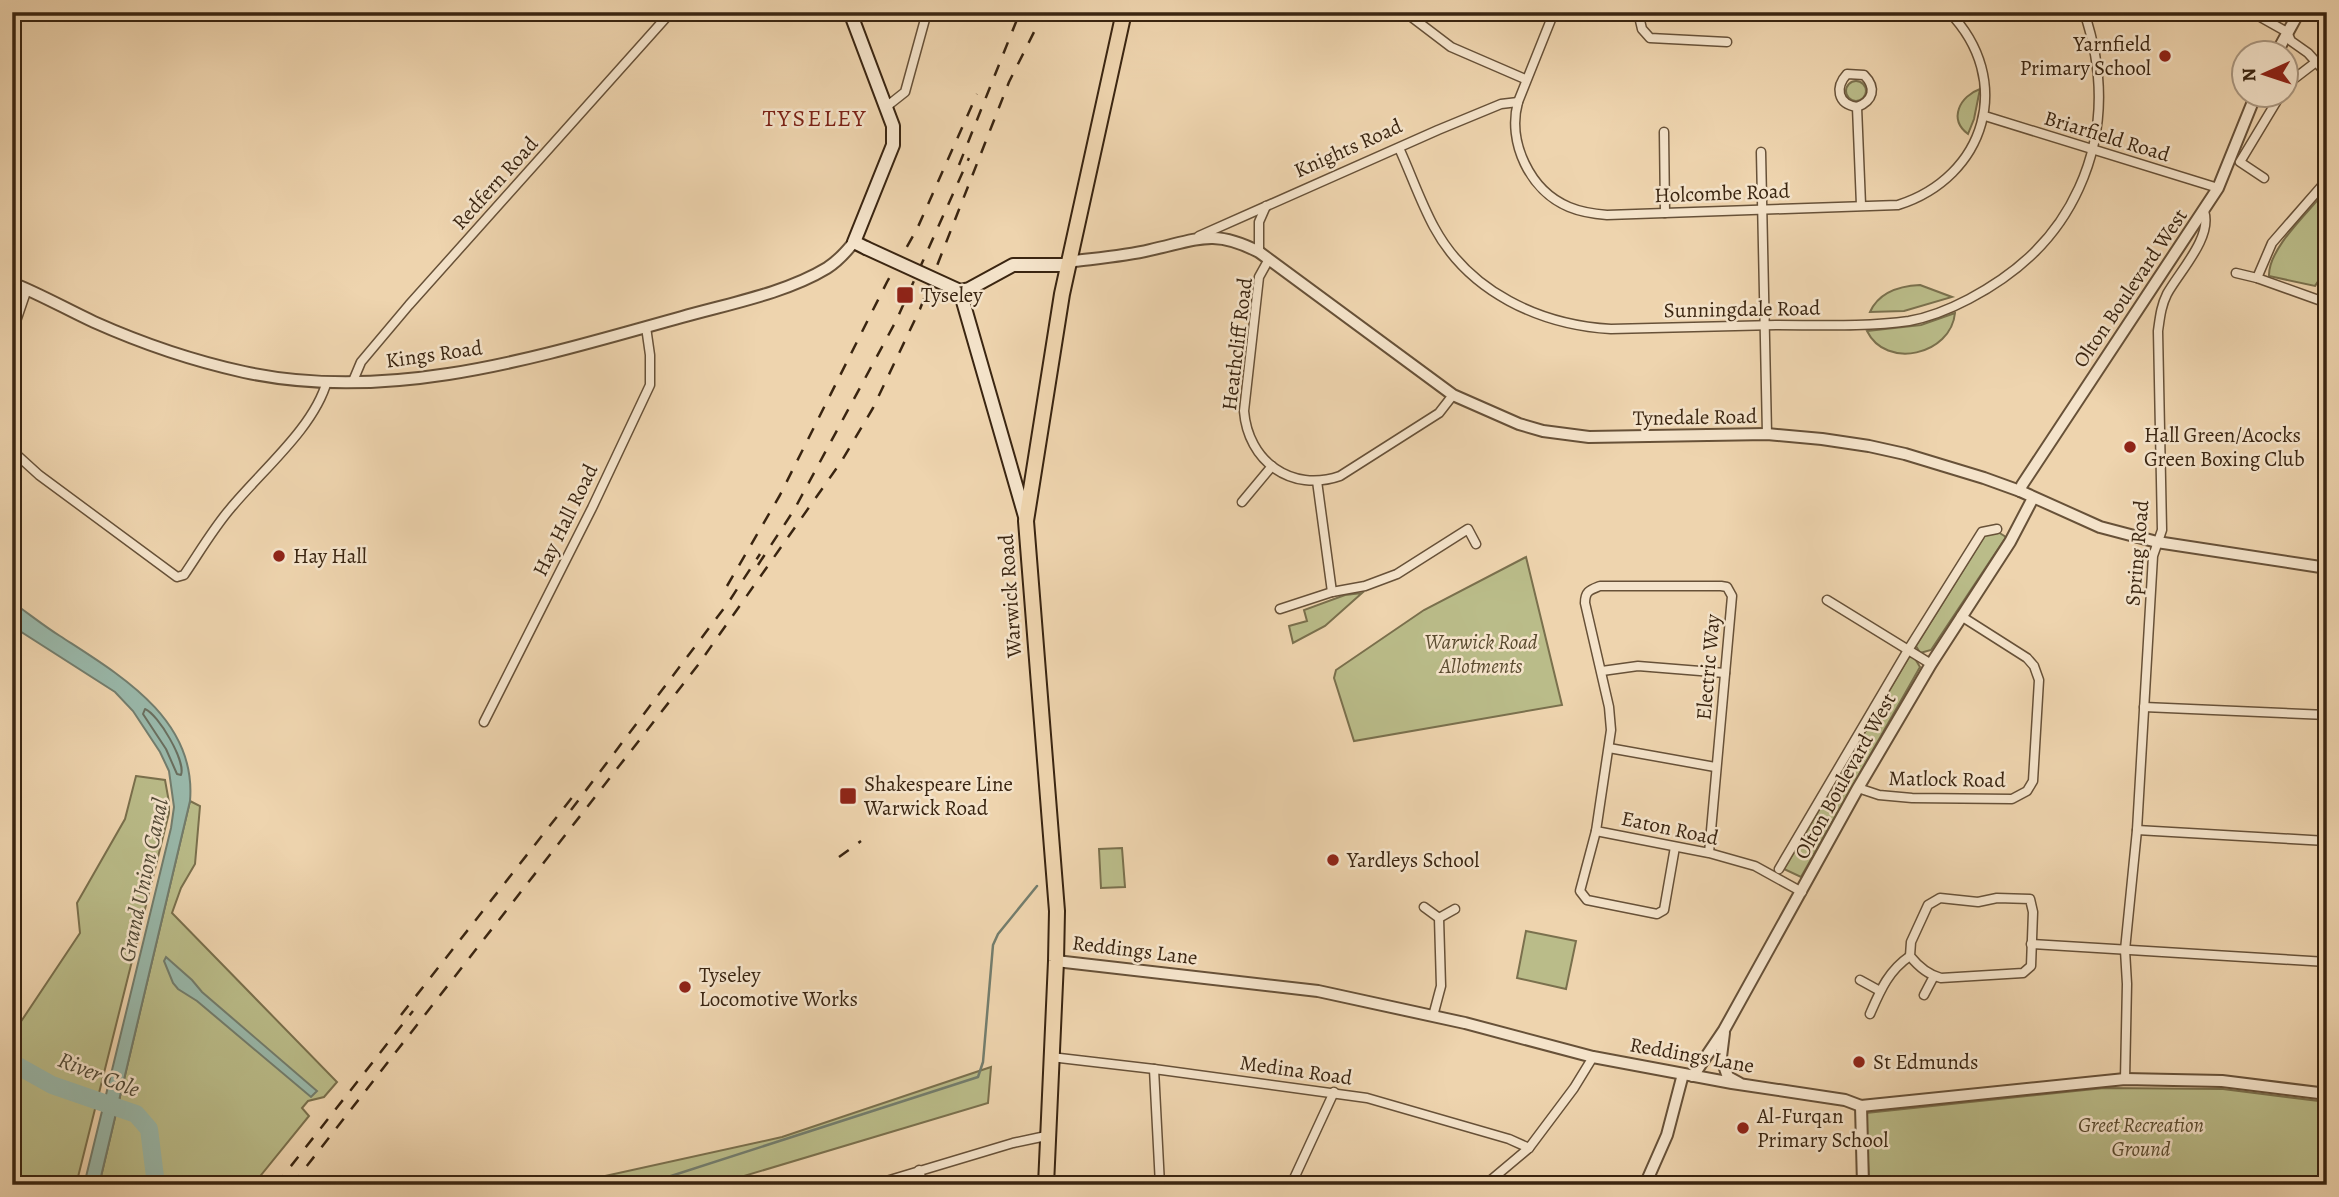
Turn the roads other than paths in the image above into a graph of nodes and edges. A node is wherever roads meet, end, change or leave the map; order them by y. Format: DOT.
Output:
graph roads {
  1 [pos="850,12"];
  2 [pos="927,12"];
  3 [pos="1124,12"];
  4 [pos="1554,12"];
  5 [pos="1638,12"];
  6 [pos="1949,12"];
  7 [pos="2084,12"];
  8 [pos="2299,12"];
  9 [pos="669,13"];
  10 [pos="1407,13"];
  11 [pos="2255,14"];
  12 [pos="2287,32"];
  13 [pos="2284,38"];
  14 [pos="1727,42"];
  15 [pos="2316,62"];
  16 [pos="2327,74"];
  17 [pos="2300,75"];
  18 [pos="1525,79"];
  19 [pos="1518,102"];
  20 [pos="886,107"];
  21 [pos="1857,107"];
  22 [pos="2250,108"];
  23 [pos="2273,108"];
  24 [pos="1985,116"];
  25 [pos="1664,132"];
  26 [pos="1399,148"];
  27 [pos="2093,150"];
  28 [pos="1762,152"];
  29 [pos="2264,178"];
  30 [pos="2327,180"];
  31 [pos="2218,188"];
  32 [pos="1861,205"];
  33 [pos="1266,206"];
  34 [pos="1763,210"];
  35 [pos="2204,211"];
  36 [pos="1665,213"];
  37 [pos="1196,238"];
  38 [pos="853,242"];
  39 [pos="1264,255"];
  40 [pos="1068,265"];
  41 [pos="2236,273"];
  42 [pos="2257,278"];
  43 [pos="12,283"];
  44 [pos="27,289"];
  45 [pos="960,291"];
  46 [pos="2327,303"];
  47 [pos="1766,326"];
  48 [pos="646,327"];
  49 [pos="12,333"];
  50 [pos="327,381"];
  51 [pos="353,381"];
  52 [pos="1452,395"];
  53 [pos="1767,434"];
  54 [pos="12,443"];
  55 [pos="1008,456"];
  56 [pos="1272,466"];
  57 [pos="1033,478"];
  58 [pos="1317,481"];
  59 [pos="2020,491"];
  60 [pos="2033,498"];
  61 [pos="1242,502"];
  62 [pos="1026,521"];
  63 [pos="1997,529"];
  64 [pos="2157,542"];
  65 [pos="1476,544"];
  66 [pos="2327,568"];
  67 [pos="1332,592"];
  68 [pos="1585,594"];
  69 [pos="1827,600"];
  70 [pos="1280,609"];
  71 [pos="1961,616"];
  72 [pos="1908,650"];
  73 [pos="1931,664"];
  74 [pos="1602,671"];
  75 [pos="1725,673"];
  76 [pos="2144,707"];
  77 [pos="2327,715"];
  78 [pos="485,722"];
  79 [pos="1609,748"];
  80 [pos="1715,767"];
  81 [pos="1858,788"];
  82 [pos="2137,830"];
  83 [pos="1596,831"];
  84 [pos="2327,841"];
  85 [pos="1675,846"];
  86 [pos="1709,853"];
  87 [pos="1779,869"];
  88 [pos="1802,892"];
  89 [pos="1424,907"];
  90 [pos="1455,909"];
  91 [pos="1439,918"];
  92 [pos="2031,944"];
  93 [pos="2125,950"];
  94 [pos="1910,956"];
  95 [pos="1056,961"];
  96 [pos="2327,962"];
  97 [pos="1934,976"];
  98 [pos="1860,981"];
  99 [pos="1880,991"];
  100 [pos="1924,995"];
  101 [pos="1870,1014"];
  102 [pos="1433,1016"];
  103 [pos="1724,1030"];
  104 [pos="1052,1057"];
  105 [pos="1593,1057"];
  106 [pos="1154,1069"];
  107 [pos="1688,1075"];
  108 [pos="2124,1079"];
  109 [pos="1741,1084"];
  110 [pos="1334,1093"];
  111 [pos="2327,1094"];
  112 [pos="1861,1106"];
  113 [pos="1046,1136"];
  114 [pos="1529,1148"];
  115 [pos="919,1170"];
  116 [pos="873,1185"];
  117 [pos="923,1185"];
  118 [pos="1046,1185"];
  119 [pos="1160,1185"];
  120 [pos="1290,1185"];
  121 [pos="1485,1185"];
  122 [pos="1645,1185"];
  123 [pos="1863,1185"];
  1 -- 20 [label="main road"];
  2 -- 20 [label="street"];
  3 -- 40 [label="highway, Warwick Road"];
  4 -- 18 [label="street, Holcombe Road"];
  5 -- 14 [label="street"];
  6 -- 24 [label="street"];
  7 -- 27 [label="street, Sunningdale Road"];
  8 -- 12 [label="street"];
  9 -- 51 [label="street, Redfern Road"];
  10 -- 18 [label="street"];
  11 -- 12 [label="street"];
  12 -- 13 [label="street"];
  12 -- 15 [label="street"];
  15 -- 16 [label="street"];
  15 -- 17 [label="street"];
  18 -- 19 [label="street, Holcombe Road"];
  19 -- 26 [label="street, Knights Road"];
  19 -- 36 [label="street, Holcombe Road"];
  20 -- 38 [label="main road"];
  21 -- 21 [label="street"];
  21 -- 32 [label="street"];
  22 -- 31 [label="street, Spring Road"];
  23 -- 29 [label="street"];
  24 -- 27 [label="street, Briarfield Road"];
  24 -- 32 [label="street, Holcombe Road"];
  25 -- 36 [label="street"];
  26 -- 33 [label="street, Knights Road"];
  26 -- 47 [label="street, Sunningdale Road"];
  27 -- 31 [label="street, Briarfield Road"];
  27 -- 47 [label="street, Sunningdale Road"];
  28 -- 34 [label="street"];
  30 -- 42 [label="street"];
  31 -- 35 [label="street, Spring Road"];
  32 -- 34 [label="street, Holcombe Road"];
  33 -- 37 [label="street, Knights Road"];
  33 -- 39 [label="street, Heathcliff Road"];
  34 -- 36 [label="street, Holcombe Road"];
  34 -- 47 [label="street"];
  35 -- 59 [label="street, Olton Boulevard West"];
  35 -- 64 [label="street, Spring Road"];
  37 -- 39 [label="street, Knights Road"];
  37 -- 40 [label="street, Knights Road"];
  38 -- 45 [label="main road, bridge"];
  38 -- 48 [label="street, Kings Road"];
  39 -- 52 [label="street, Tynedale Road"];
  39 -- 56 [label="street, Heathcliff Road"];
  40 -- 45 [label="main road"];
  40 -- 57 [label="highway, Warwick Road"];
  41 -- 42 [label="street"];
  42 -- 46 [label="street"];
  43 -- 44 [label="street, Kings Road"];
  44 -- 49 [label="street"];
  44 -- 50 [label="street, Kings Road"];
  45 -- 55 [label="main road"];
  47 -- 53 [label="street"];
  48 -- 51 [label="street, Kings Road"];
  48 -- 78 [label="street, Hay Hall Road"];
  50 -- 51 [label="street, Kings Road"];
  50 -- 54 [label="street"];
  52 -- 53 [label="street, Tynedale Road"];
  52 -- 58 [label="street"];
  53 -- 59 [label="street, Tynedale Road"];
  55 -- 57 [label="main road"];
  55 -- 62 [label="main road"];
  56 -- 58 [label="street, Heathcliff Road"];
  56 -- 61 [label="street"];
  57 -- 62 [label="highway, Warwick Road"];
  58 -- 67 [label="street"];
  59 -- 60 [label="street, Tynedale Road"];
  60 -- 64 [label="street, Tynedale Road"];
  60 -- 71 [label="street, Olton Boulevard West"];
  62 -- 95 [label="highway, Warwick Road"];
  63 -- 72 [label="street"];
  64 -- 66 [label="street, Tynedale Road"];
  64 -- 76 [label="street, Spring Road"];
  65 -- 67 [label="street"];
  67 -- 70 [label="street"];
  68 -- 74 [label="street, Eaton Road"];
  68 -- 75 [label="street, Electric Way"];
  69 -- 72 [label="street"];
  71 -- 73 [label="street, Olton Boulevard West"];
  71 -- 81 [label="street, Matlock Road"];
  72 -- 73 [label="street"];
  72 -- 87 [label="street"];
  73 -- 81 [label="street, Olton Boulevard West"];
  74 -- 75 [label="street"];
  74 -- 79 [label="street, Eaton Road"];
  75 -- 80 [label="street, Electric Way"];
  76 -- 77 [label="street"];
  76 -- 82 [label="street, Spring Road"];
  79 -- 80 [label="street"];
  79 -- 83 [label="street, Eaton Road"];
  80 -- 86 [label="street, Electric Way"];
  81 -- 88 [label="street, Olton Boulevard West"];
  82 -- 84 [label="street"];
  82 -- 93 [label="street, Spring Road"];
  83 -- 85 [label="street, Eaton Road"];
  83 -- 85 [label="street"];
  85 -- 86 [label="street, Eaton Road"];
  86 -- 88 [label="street, Eaton Road"];
  88 -- 103 [label="street, Olton Boulevard West"];
  89 -- 91 [label="street"];
  90 -- 91 [label="street"];
  91 -- 102 [label="street"];
  92 -- 93 [label="street"];
  92 -- 94 [label="street"];
  92 -- 97 [label="street"];
  93 -- 96 [label="street"];
  93 -- 108 [label="street, Spring Road"];
  94 -- 97 [label="street"];
  94 -- 99 [label="street"];
  95 -- 102 [label="street, Reddings Lane"];
  95 -- 104 [label="highway, Warwick Road"];
  97 -- 100 [label="street"];
  98 -- 99 [label="street"];
  99 -- 101 [label="street"];
  102 -- 105 [label="street, Reddings Lane"];
  103 -- 107 [label="street, Olton Boulevard West"];
  103 -- 109 [label="street"];
  104 -- 106 [label="street, Medina Road"];
  104 -- 113 [label="highway, Warwick Road"];
  105 -- 107 [label="street, Reddings Lane"];
  105 -- 114 [label="street"];
  106 -- 110 [label="street, Medina Road"];
  106 -- 119 [label="street"];
  107 -- 109 [label="street, Reddings Lane"];
  107 -- 122 [label="street, Olton Boulevard West"];
  108 -- 111 [label="street, Reddings Lane"];
  108 -- 112 [label="street, Reddings Lane"];
  109 -- 112 [label="street, Reddings Lane"];
  110 -- 114 [label="street, Medina Road"];
  110 -- 120 [label="street"];
  112 -- 123 [label="street"];
  113 -- 115 [label="street"];
  113 -- 118 [label="highway, Warwick Road"];
  114 -- 121 [label="street"];
  115 -- 116 [label="street"];
  115 -- 117 [label="street"];
}
